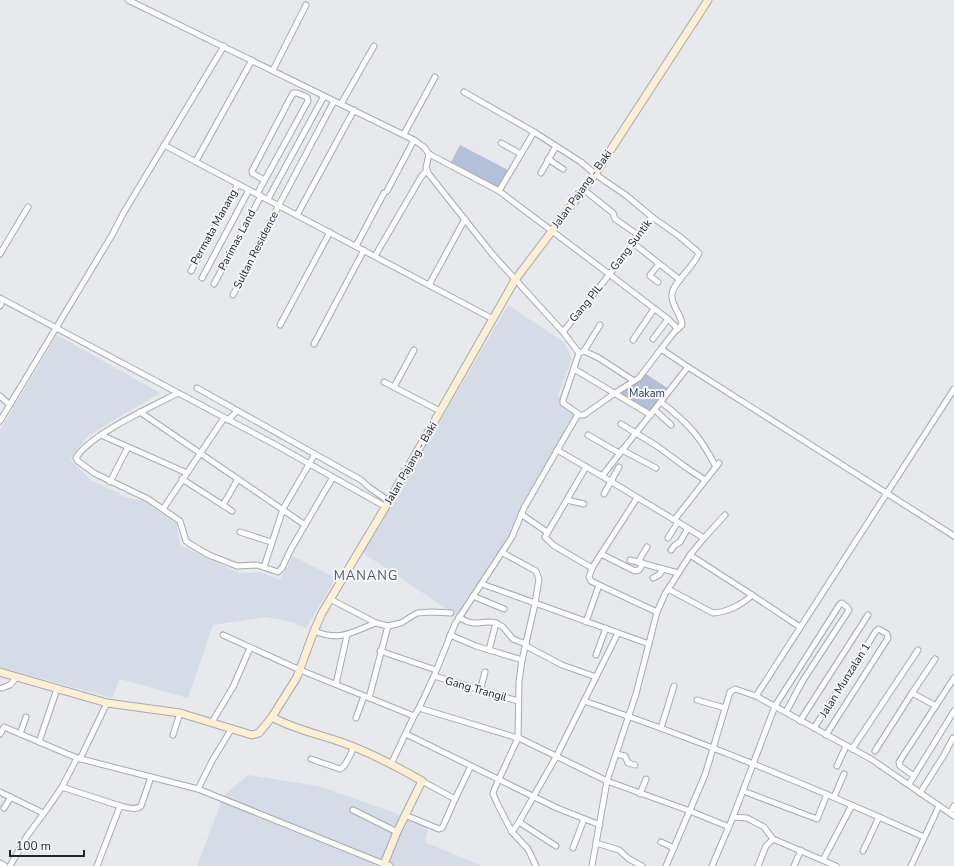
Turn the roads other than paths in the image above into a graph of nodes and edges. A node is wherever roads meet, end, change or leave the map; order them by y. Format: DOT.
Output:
graph roads {
  1 [pos="128,0"];
  2 [pos="708,0"];
  3 [pos="306,6"];
  4 [pos="224,46"];
  5 [pos="374,46"];
  6 [pos="252,60"];
  7 [pos="273,70"];
  8 [pos="435,77"];
  9 [pos="464,92"];
  10 [pos="324,96"];
  11 [pos="334,100"];
  12 [pos="341,104"];
  13 [pos="354,110"];
  14 [pos="534,132"];
  15 [pos="404,134"];
  16 [pos="414,140"];
  17 [pos="501,143"];
  18 [pos="164,145"];
  19 [pos="556,146"];
  20 [pos="429,154"];
  21 [pos="521,154"];
  22 [pos="548,159"];
  23 [pos="196,162"];
  24 [pos="562,169"];
  25 [pos="427,170"];
  26 [pos="596,172"];
  27 [pos="541,173"];
  28 [pos="264,180"];
  29 [pos="238,184"];
  30 [pos="583,189"];
  31 [pos="250,190"];
  32 [pos="499,191"];
  33 [pos="259,195"];
  34 [pos="268,200"];
  35 [pos="279,205"];
  36 [pos="28,207"];
  37 [pos="297,215"];
  38 [pos="652,217"];
  39 [pos="465,219"];
  40 [pos="552,230"];
  41 [pos="330,232"];
  42 [pos="638,235"];
  43 [pos="633,243"];
  44 [pos="356,246"];
  45 [pos="364,250"];
  46 [pos="0,254"];
  47 [pos="375,256"];
  48 [pos="659,264"];
  49 [pos="191,271"];
  50 [pos="610,274"];
  51 [pos="202,278"];
  52 [pos="516,280"];
  53 [pos="680,280"];
  54 [pos="658,282"];
  55 [pos="214,284"];
  56 [pos="429,285"];
  57 [pos="233,295"];
  58 [pos="0,298"];
  59 [pos="654,309"];
  60 [pos="493,319"];
  61 [pos="668,319"];
  62 [pos="280,325"];
  63 [pos="600,326"];
  64 [pos="57,328"];
  65 [pos="678,329"];
  66 [pos="563,332"];
  67 [pos="653,339"];
  68 [pos="633,340"];
  69 [pos="314,344"];
  70 [pos="661,349"];
  71 [pos="414,350"];
  72 [pos="581,352"];
  73 [pos="688,367"];
  74 [pos="574,369"];
  75 [pos="634,381"];
  76 [pos="384,382"];
  77 [pos="394,387"];
  78 [pos="197,388"];
  79 [pos="954,389"];
  80 [pos="178,393"];
  81 [pos="614,393"];
  82 [pos="0,396"];
  83 [pos="661,402"];
  84 [pos="10,405"];
  85 [pos="655,410"];
  86 [pos="237,411"];
  87 [pos="440,411"];
  88 [pos="140,412"];
  89 [pos="578,414"];
  90 [pos="651,415"];
  91 [pos="226,419"];
  92 [pos="0,422"];
  93 [pos="621,424"];
  94 [pos="671,425"];
  95 [pos="635,433"];
  96 [pos="101,435"];
  97 [pos="588,435"];
  98 [pos="128,447"];
  99 [pos="557,450"];
  100 [pos="620,452"];
  101 [pos="200,453"];
  102 [pos="314,454"];
  103 [pos="309,464"];
  104 [pos="586,467"];
  105 [pos="619,467"];
  106 [pos="656,468"];
  107 [pos="187,472"];
  108 [pos="602,476"];
  109 [pos="333,477"];
  110 [pos="182,479"];
  111 [pos="238,479"];
  112 [pos="704,480"];
  113 [pos="110,482"];
  114 [pos="611,482"];
  115 [pos="886,493"];
  116 [pos="604,494"];
  117 [pos="637,498"];
  118 [pos="567,500"];
  119 [pos="387,504"];
  120 [pos="584,504"];
  121 [pos="223,505"];
  122 [pos="163,509"];
  123 [pos="283,509"];
  124 [pos="232,510"];
  125 [pos="521,514"];
  126 [pos="726,514"];
  127 [pos="676,520"];
  128 [pos="305,525"];
  129 [pos="688,528"];
  130 [pos="240,532"];
  131 [pos="547,532"];
  132 [pos="954,536"];
  133 [pos="668,538"];
  134 [pos="704,538"];
  135 [pos="271,542"];
  136 [pos="646,547"];
  137 [pos="671,550"];
  138 [pos="503,553"];
  139 [pos="601,554"];
  140 [pos="690,556"];
  141 [pos="630,560"];
  142 [pos="640,563"];
  143 [pos="264,567"];
  144 [pos="592,568"];
  145 [pos="663,569"];
  146 [pos="678,573"];
  147 [pos="653,578"];
  148 [pos="482,584"];
  149 [pos="599,585"];
  150 [pos="668,589"];
  151 [pos="752,595"];
  152 [pos="473,596"];
  153 [pos="330,599"];
  154 [pos="535,604"];
  155 [pos="504,609"];
  156 [pos="657,612"];
  157 [pos="451,613"];
  158 [pos="868,615"];
  159 [pos="459,617"];
  160 [pos="586,622"];
  161 [pos="376,623"];
  162 [pos="496,623"];
  163 [pos="388,626"];
  164 [pos="800,627"];
  165 [pos="606,628"];
  166 [pos="314,631"];
  167 [pos="618,633"];
  168 [pos="223,635"];
  169 [pos="347,635"];
  170 [pos="450,635"];
  171 [pos="649,644"];
  172 [pos="528,646"];
  173 [pos="250,648"];
  174 [pos="489,650"];
  175 [pos="918,650"];
  176 [pos="380,651"];
  177 [pos="596,655"];
  178 [pos="935,659"];
  179 [pos="522,660"];
  180 [pos="300,670"];
  181 [pos="436,670"];
  182 [pos="0,672"];
  183 [pos="485,672"];
  184 [pos="434,676"];
  185 [pos="17,677"];
  186 [pos="596,677"];
  187 [pos="954,678"];
  188 [pos="336,684"];
  189 [pos="674,686"];
  190 [pos="2,688"];
  191 [pos="58,689"];
  192 [pos="480,691"];
  193 [pos="912,693"];
  194 [pos="756,696"];
  195 [pos="367,697"];
  196 [pos="697,700"];
  197 [pos="518,701"];
  198 [pos="584,701"];
  199 [pos="107,703"];
  200 [pos="775,706"];
  201 [pos="936,706"];
  202 [pos="419,708"];
  203 [pos="726,708"];
  204 [pos="180,712"];
  205 [pos="786,712"];
  206 [pos="954,712"];
  207 [pos="414,716"];
  208 [pos="628,716"];
  209 [pos="26,717"];
  210 [pos="272,717"];
  211 [pos="356,718"];
  212 [pos="800,720"];
  213 [pos="212,722"];
  214 [pos="2,727"];
  215 [pos="232,728"];
  216 [pos="661,728"];
  217 [pos="814,728"];
  218 [pos="0,734"];
  219 [pos="20,734"];
  220 [pos="173,734"];
  221 [pos="406,734"];
  222 [pos="826,735"];
  223 [pos="519,738"];
  224 [pos="953,738"];
  225 [pos="39,742"];
  226 [pos="846,746"];
  227 [pos="354,747"];
  228 [pos="714,748"];
  229 [pos="852,749"];
  230 [pos="875,752"];
  231 [pos="616,754"];
  232 [pos="556,757"];
  233 [pos="78,759"];
  234 [pos="311,759"];
  235 [pos="391,764"];
  236 [pos="755,764"];
  237 [pos="635,765"];
  238 [pos="471,766"];
  239 [pos="837,766"];
  240 [pos="844,774"];
  241 [pos="914,776"];
  242 [pos="151,777"];
  243 [pos="499,779"];
  244 [pos="646,779"];
  245 [pos="422,781"];
  246 [pos="607,781"];
  247 [pos="909,784"];
  248 [pos="62,786"];
  249 [pos="198,789"];
  250 [pos="743,791"];
  251 [pos="0,792"];
  252 [pos="920,792"];
  253 [pos="640,794"];
  254 [pos="827,794"];
  255 [pos="533,796"];
  256 [pos="11,797"];
  257 [pos="834,797"];
  258 [pos="455,799"];
  259 [pos="852,805"];
  260 [pos="120,806"];
  261 [pos="939,806"];
  262 [pos="954,806"];
  263 [pos="4,808"];
  264 [pos="353,810"];
  265 [pos="690,811"];
  266 [pos="43,813"];
  267 [pos="952,814"];
  268 [pos="405,815"];
  269 [pos="734,817"];
  270 [pos="879,817"];
  271 [pos="584,819"];
  272 [pos="519,822"];
  273 [pos="600,825"];
  274 [pos="729,827"];
  275 [pos="397,832"];
  276 [pos="512,832"];
  277 [pos="924,837"];
  278 [pos="773,839"];
  279 [pos="661,842"];
  280 [pos="596,843"];
  281 [pos="556,846"];
  282 [pos="574,848"];
  283 [pos="674,848"];
  284 [pos="801,850"];
  285 [pos="863,851"];
  286 [pos="823,860"];
  287 [pos="0,863"];
  288 [pos="386,865"];
  289 [pos="5,866"];
  290 [pos="10,866"];
  291 [pos="97,866"];
  292 [pos="536,866"];
  293 [pos="592,866"];
  294 [pos="642,866"];
  295 [pos="666,866"];
  296 [pos="712,866"];
  297 [pos="758,866"];
  298 [pos="794,866"];
  299 [pos="834,866"];
  300 [pos="911,866"];
  1 -- 4 [label="street"];
  2 -- 26 [label="main road, Jalan Pajang - Baki"];
  3 -- 7 [label="street"];
  4 -- 6 [label="street"];
  4 -- 18 [label="street"];
  5 -- 12 [label="street"];
  6 -- 7 [label="street"];
  6 -- 23 [label="street"];
  7 -- 10 [label="street"];
  8 -- 15 [label="street"];
  9 -- 14 [label="street"];
  10 -- 11 [label="street"];
  10 -- 34 [label="street"];
  11 -- 12 [label="street"];
  11 -- 35 [label="street, Sultan Residence"];
  12 -- 13 [label="street"];
  13 -- 15 [label="street"];
  13 -- 37 [label="street"];
  14 -- 19 [label="street"];
  14 -- 21 [label="street"];
  15 -- 16 [label="street"];
  16 -- 20 [label="street"];
  16 -- 44 [label="street"];
  17 -- 21 [label="street"];
  18 -- 23 [label="street"];
  18 -- 64 [label="street"];
  19 -- 22 [label="street"];
  19 -- 26 [label="street"];
  20 -- 25 [label="street"];
  20 -- 32 [label="street"];
  21 -- 32 [label="street"];
  22 -- 24 [label="street"];
  22 -- 27 [label="street"];
  23 -- 29 [label="street"];
  25 -- 39 [label="street"];
  25 -- 47 [label="street"];
  26 -- 30 [label="main road, Jalan Pajang - Baki"];
  26 -- 38 [label="street"];
  28 -- 28 [label="street, Parimas Land"];
  28 -- 33 [label="street, Parimas Land"];
  29 -- 31 [label="street"];
  29 -- 49 [label="street, Permata Manang"];
  30 -- 40 [label="main road, Jalan Pajang - Baki"];
  30 -- 42 [label="street"];
  31 -- 33 [label="street"];
  31 -- 51 [label="street"];
  32 -- 40 [label="street"];
  33 -- 34 [label="street"];
  33 -- 55 [label="street, Parimas Land"];
  34 -- 35 [label="street"];
  35 -- 37 [label="street"];
  35 -- 57 [label="street, Sultan Residence"];
  36 -- 46 [label="street"];
  37 -- 41 [label="street"];
  38 -- 42 [label="street, Gang Suntik"];
  38 -- 53 [label="street"];
  39 -- 52 [label="street"];
  39 -- 56 [label="street"];
  40 -- 50 [label="street"];
  40 -- 52 [label="main road, Jalan Pajang - Baki"];
  41 -- 44 [label="street"];
  41 -- 62 [label="street"];
  42 -- 43 [label="street, Gang Suntik"];
  43 -- 48 [label="street"];
  43 -- 50 [label="street, Gang Suntik"];
  44 -- 45 [label="street"];
  45 -- 47 [label="street"];
  45 -- 69 [label="street"];
  47 -- 56 [label="street"];
  48 -- 53 [label="street"];
  48 -- 54 [label="street"];
  50 -- 59 [label="street"];
  50 -- 66 [label="street, Gang PIL"];
  52 -- 60 [label="main road, Jalan Pajang - Baki"];
  52 -- 66 [label="street"];
  53 -- 65 [label="street"];
  56 -- 60 [label="street"];
  58 -- 64 [label="street"];
  59 -- 61 [label="street"];
  59 -- 68 [label="street"];
  60 -- 87 [label="main road, Jalan Pajang - Baki"];
  61 -- 65 [label="street"];
  61 -- 67 [label="street"];
  63 -- 72 [label="street"];
  64 -- 80 [label="street"];
  64 -- 84 [label="street"];
  65 -- 70 [label="street"];
  66 -- 72 [label="street"];
  70 -- 73 [label="street"];
  70 -- 75 [label="street"];
  71 -- 77 [label="street"];
  72 -- 74 [label="street"];
  72 -- 75 [label="street"];
  73 -- 83 [label="street"];
  73 -- 115 [label="street"];
  74 -- 81 [label="street"];
  74 -- 89 [label="street"];
  75 -- 81 [label="street"];
  76 -- 77 [label="street"];
  77 -- 87 [label="street"];
  78 -- 86 [label="street"];
  79 -- 115 [label="street"];
  80 -- 88 [label="street"];
  80 -- 91 [label="street"];
  81 -- 89 [label="street"];
  81 -- 90 [label="street"];
  82 -- 84 [label="street"];
  83 -- 85 [label="street"];
  83 -- 112 [label="street"];
  84 -- 92 [label="street"];
  85 -- 90 [label="street"];
  85 -- 94 [label="street"];
  86 -- 91 [label="street"];
  86 -- 102 [label="street"];
  87 -- 119 [label="main road, Jalan Pajang - Baki"];
  88 -- 96 [label="street"];
  88 -- 101 [label="street"];
  89 -- 99 [label="street"];
  90 -- 95 [label="street"];
  91 -- 101 [label="street"];
  91 -- 103 [label="street"];
  93 -- 95 [label="street"];
  95 -- 100 [label="street"];
  95 -- 112 [label="street"];
  96 -- 98 [label="street"];
  96 -- 113 [label="street"];
  97 -- 100 [label="street"];
  98 -- 107 [label="street"];
  98 -- 113 [label="street"];
  99 -- 104 [label="street"];
  99 -- 125 [label="street"];
  100 -- 106 [label="street"];
  100 -- 108 [label="street"];
  101 -- 107 [label="street"];
  101 -- 111 [label="street"];
  102 -- 103 [label="street"];
  102 -- 119 [label="street"];
  103 -- 109 [label="street"];
  103 -- 123 [label="street"];
  104 -- 108 [label="street"];
  104 -- 118 [label="street"];
  105 -- 114 [label="street"];
  107 -- 110 [label="street"];
  108 -- 114 [label="street"];
  109 -- 119 [label="street"];
  109 -- 128 [label="street"];
  110 -- 121 [label="street"];
  110 -- 122 [label="street"];
  111 -- 121 [label="street"];
  111 -- 123 [label="street"];
  112 -- 127 [label="street"];
  113 -- 122 [label="street"];
  114 -- 116 [label="street"];
  114 -- 117 [label="street"];
  115 -- 132 [label="street"];
  115 -- 164 [label="street"];
  117 -- 127 [label="street"];
  117 -- 139 [label="street"];
  118 -- 120 [label="street"];
  118 -- 131 [label="street"];
  119 -- 153 [label="main road, Jalan Pajang - Baki"];
  121 -- 124 [label="street"];
  122 -- 143 [label="street"];
  123 -- 128 [label="street"];
  123 -- 135 [label="street"];
  125 -- 131 [label="street"];
  125 -- 138 [label="street"];
  126 -- 134 [label="street"];
  127 -- 129 [label="street"];
  127 -- 133 [label="street"];
  128 -- 143 [label="street"];
  129 -- 134 [label="street"];
  129 -- 137 [label="street"];
  130 -- 135 [label="street"];
  131 -- 144 [label="street"];
  134 -- 140 [label="street"];
  135 -- 143 [label="street"];
  136 -- 142 [label="street"];
  138 -- 148 [label="street"];
  138 -- 154 [label="street"];
  139 -- 142 [label="street"];
  139 -- 144 [label="street"];
  140 -- 146 [label="street"];
  140 -- 151 [label="street"];
  141 -- 142 [label="street"];
  142 -- 145 [label="street"];
  144 -- 149 [label="street"];
  145 -- 146 [label="street"];
  145 -- 147 [label="street"];
  146 -- 150 [label="street"];
  148 -- 152 [label="street"];
  148 -- 154 [label="street"];
  149 -- 156 [label="street"];
  149 -- 160 [label="street"];
  150 -- 151 [label="street"];
  150 -- 156 [label="street"];
  151 -- 164 [label="street"];
  152 -- 155 [label="street"];
  152 -- 159 [label="street"];
  153 -- 161 [label="street"];
  153 -- 166 [label="main road, Jalan Pajang - Baki"];
  154 -- 160 [label="street"];
  154 -- 172 [label="street"];
  156 -- 171 [label="street"];
  157 -- 163 [label="street"];
  158 -- 212 [label="street"];
  159 -- 162 [label="street"];
  159 -- 170 [label="street"];
  160 -- 165 [label="street"];
  161 -- 163 [label="street"];
  161 -- 169 [label="street"];
  162 -- 172 [label="street"];
  162 -- 174 [label="street"];
  163 -- 176 [label="street"];
  164 -- 194 [label="street"];
  165 -- 167 [label="street"];
  165 -- 177 [label="street"];
  166 -- 169 [label="street"];
  166 -- 180 [label="main road, Jalan Pajang - Baki"];
  167 -- 171 [label="street"];
  167 -- 186 [label="street"];
  168 -- 173 [label="street"];
  169 -- 188 [label="street"];
  170 -- 174 [label="street"];
  170 -- 181 [label="street"];
  171 -- 208 [label="street"];
  172 -- 179 [label="street"];
  172 -- 186 [label="street"];
  173 -- 180 [label="street"];
  173 -- 213 [label="street"];
  174 -- 179 [label="street"];
  175 -- 229 [label="street"];
  176 -- 181 [label="street"];
  176 -- 195 [label="street"];
  178 -- 193 [label="street"];
  179 -- 197 [label="street"];
  180 -- 188 [label="street"];
  180 -- 210 [label="main road, Jalan Pajang - Baki"];
  181 -- 184 [label="street"];
  182 -- 185 [label="main road"];
  183 -- 192 [label="street"];
  184 -- 192 [label="street, Gang Trangil"];
  184 -- 202 [label="street"];
  185 -- 190 [label="street"];
  185 -- 191 [label="main road"];
  186 -- 198 [label="street"];
  187 -- 201 [label="street"];
  188 -- 195 [label="street"];
  189 -- 216 [label="street"];
  191 -- 199 [label="main road"];
  191 -- 225 [label="street"];
  192 -- 197 [label="street, Gang Trangil"];
  193 -- 201 [label="street"];
  193 -- 230 [label="street"];
  194 -- 200 [label="street"];
  194 -- 203 [label="street"];
  195 -- 207 [label="street"];
  195 -- 211 [label="street"];
  196 -- 203 [label="street"];
  197 -- 223 [label="street"];
  198 -- 208 [label="street"];
  198 -- 232 [label="street"];
  199 -- 204 [label="main road"];
  199 -- 233 [label="street"];
  200 -- 205 [label="street"];
  200 -- 205 [label="street"];
  200 -- 236 [label="street"];
  201 -- 241 [label="street"];
  202 -- 207 [label="street"];
  202 -- 223 [label="street"];
  203 -- 228 [label="street"];
  204 -- 213 [label="main road"];
  204 -- 220 [label="street"];
  205 -- 212 [label="street"];
  206 -- 241 [label="street"];
  207 -- 221 [label="street"];
  208 -- 216 [label="street"];
  208 -- 231 [label="street"];
  209 -- 219 [label="street"];
  210 -- 215 [label="main road, Jalan Pajang - Baki"];
  210 -- 227 [label="main road"];
  212 -- 217 [label="street"];
  213 -- 215 [label="main road"];
  214 -- 218 [label="street"];
  214 -- 219 [label="street"];
  215 -- 249 [label="street"];
  216 -- 228 [label="street"];
  217 -- 222 [label="street"];
  217 -- 222 [label="street, Jalan Munzalan 1"];
  219 -- 225 [label="street"];
  221 -- 235 [label="street"];
  221 -- 238 [label="street"];
  222 -- 226 [label="street"];
  223 -- 232 [label="street"];
  223 -- 243 [label="street"];
  224 -- 252 [label="street"];
  225 -- 233 [label="street"];
  226 -- 229 [label="street"];
  226 -- 239 [label="street"];
  227 -- 234 [label="street"];
  227 -- 235 [label="main road"];
  228 -- 236 [label="street"];
  228 -- 265 [label="street"];
  229 -- 247 [label="street"];
  231 -- 237 [label="street"];
  231 -- 246 [label="street"];
  232 -- 246 [label="street"];
  232 -- 255 [label="street"];
  233 -- 242 [label="street"];
  233 -- 248 [label="street"];
  235 -- 245 [label="main road"];
  236 -- 250 [label="street"];
  236 -- 254 [label="street"];
  238 -- 243 [label="street"];
  238 -- 258 [label="street"];
  240 -- 257 [label="street"];
  241 -- 247 [label="street"];
  242 -- 249 [label="street"];
  242 -- 260 [label="street"];
  243 -- 255 [label="street"];
  243 -- 276 [label="street"];
  244 -- 253 [label="street"];
  245 -- 258 [label="street"];
  245 -- 268 [label="main road"];
  246 -- 253 [label="street"];
  246 -- 273 [label="street"];
  247 -- 252 [label="street"];
  248 -- 260 [label="street"];
  248 -- 266 [label="street"];
  249 -- 288 [label="street"];
  250 -- 254 [label="street"];
  250 -- 269 [label="street"];
  251 -- 256 [label="street"];
  252 -- 261 [label="street"];
  253 -- 265 [label="street"];
  254 -- 257 [label="street"];
  255 -- 271 [label="street"];
  255 -- 272 [label="street"];
  256 -- 263 [label="street"];
  256 -- 266 [label="street"];
  257 -- 259 [label="street"];
  258 -- 268 [label="street"];
  259 -- 270 [label="street"];
  259 -- 286 [label="street"];
  260 -- 291 [label="street"];
  261 -- 267 [label="street"];
  261 -- 277 [label="street"];
  262 -- 267 [label="street"];
  264 -- 275 [label="street"];
  265 -- 274 [label="street"];
  265 -- 283 [label="street"];
  266 -- 290 [label="street"];
  268 -- 275 [label="main road"];
  269 -- 274 [label="street"];
  269 -- 278 [label="street"];
  270 -- 277 [label="street"];
  270 -- 285 [label="street"];
  271 -- 273 [label="street"];
  271 -- 282 [label="street"];
  272 -- 276 [label="street"];
  272 -- 281 [label="street"];
  273 -- 280 [label="street"];
  274 -- 296 [label="street"];
  275 -- 288 [label="main road"];
  276 -- 292 [label="street"];
  277 -- 300 [label="street"];
  278 -- 284 [label="street"];
  278 -- 297 [label="street"];
  279 -- 283 [label="street"];
  280 -- 293 [label="street"];
  280 -- 294 [label="street"];
  283 -- 295 [label="street"];
  284 -- 286 [label="street"];
  284 -- 298 [label="street"];
  286 -- 299 [label="street"];
  287 -- 289 [label="street"];
}
